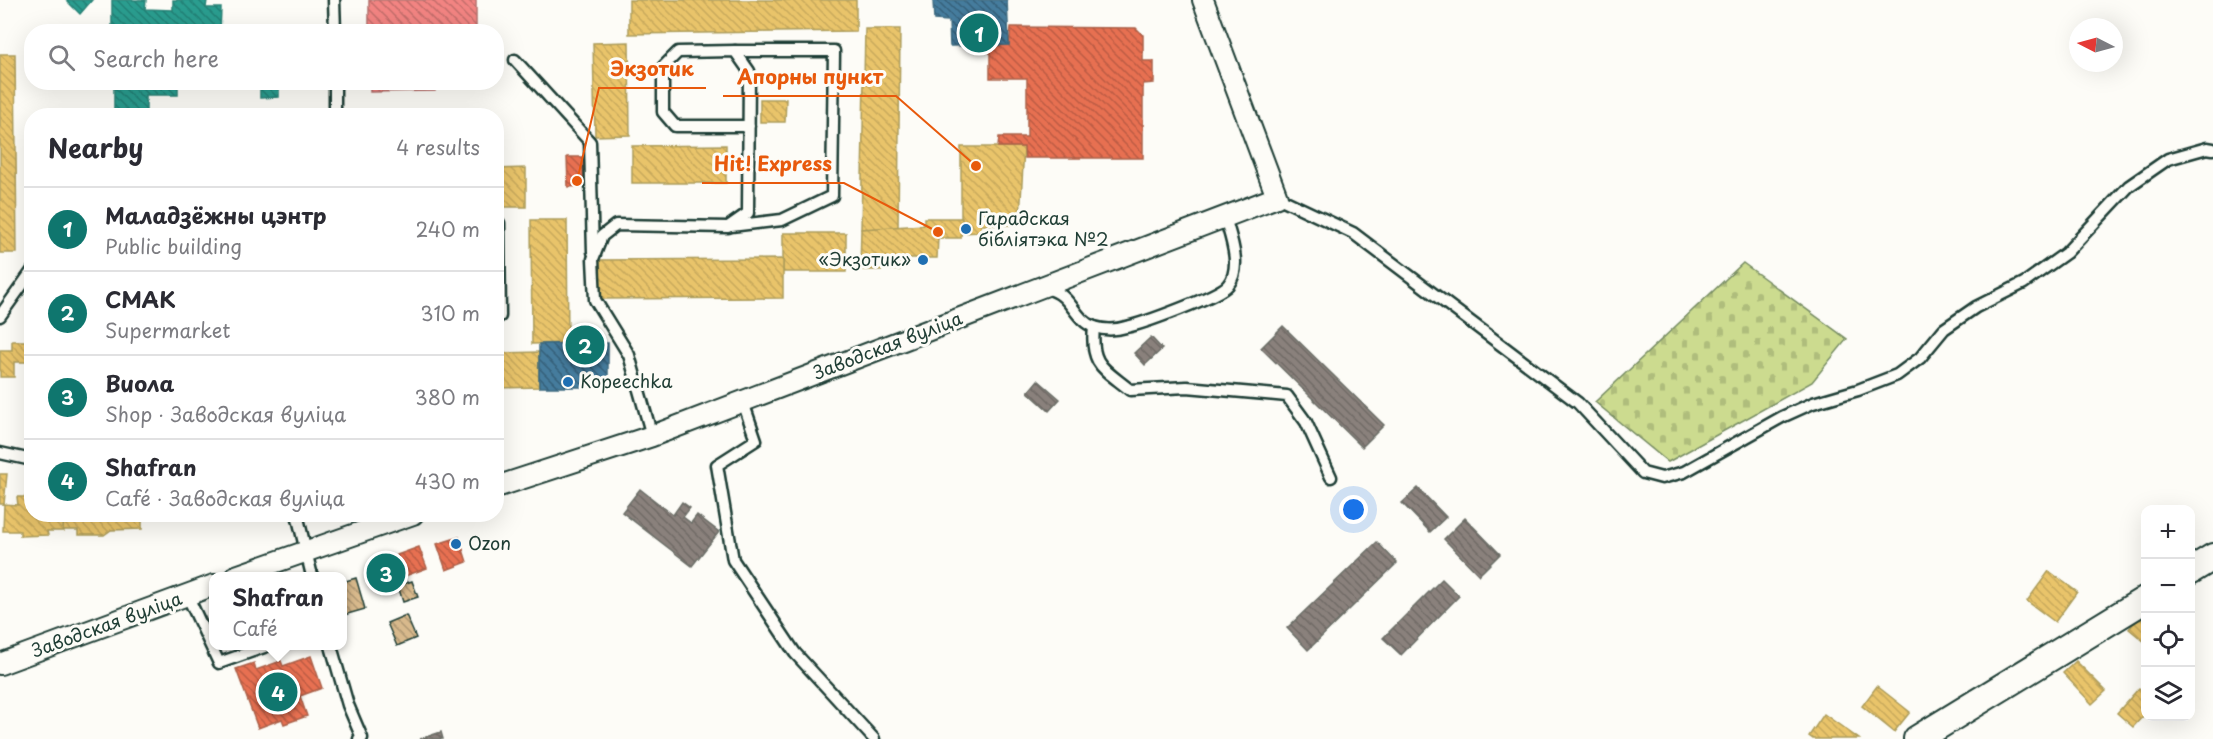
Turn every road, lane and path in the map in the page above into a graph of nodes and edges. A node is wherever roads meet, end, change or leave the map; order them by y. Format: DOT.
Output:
graph roads {
  1 [pos="334,0"];
  2 [pos="1203,0"];
  3 [pos="335,24"];
  4 [pos="735,51"];
  5 [pos="515,60"];
  6 [pos="335,90"];
  7 [pos="335,108"];
  8 [pos="749,126"];
  9 [pos="2213,149"];
  10 [pos="1276,197"];
  11 [pos="1225,217"];
  12 [pos="728,227"];
  13 [pos="593,259"];
  14 [pos="24,282"];
  15 [pos="1044,287"];
  16 [pos="0,316"];
  17 [pos="1094,327"];
  18 [pos="743,402"];
  19 [pos="652,436"];
  20 [pos="0,453"];
  21 [pos="24,458"];
  22 [pos="1330,477"];
  23 [pos="504,484"];
  24 [pos="299,522"];
  25 [pos="389,522"];
  26 [pos="305,550"];
  27 [pos="2213,557"];
  28 [pos="2195,568"];
  29 [pos="247,572"];
  30 [pos="311,572"];
  31 [pos="209,587"];
  32 [pos="187,595"];
  33 [pos="2141,601"];
  34 [pos="209,642"];
  35 [pos="213,650"];
  36 [pos="254,650"];
  37 [pos="332,650"];
  38 [pos="0,664"];
  39 [pos="359,739"];
  40 [pos="874,739"];
  41 [pos="1917,739"];
  1 -- 3 [label="lane"];
  2 -- 10 [label="street"];
  4 -- 8 [label="lane"];
  4 -- 8 [label="lane"];
  4 -- 12 [label="lane"];
  5 -- 13 [label="lane"];
  6 -- 7 [label="lane"];
  8 -- 12 [label="lane"];
  9 -- 10 [label="lane"];
  10 -- 11 [label="street, Заводская вуліца"];
  11 -- 15 [label="street, Заводская вуліца"];
  11 -- 17 [label="lane"];
  12 -- 13 [label="lane"];
  13 -- 19 [label="lane"];
  14 -- 16 [label="lane"];
  15 -- 17 [label="lane"];
  15 -- 18 [label="street, Заводская вуліца"];
  17 -- 22 [label="lane"];
  18 -- 19 [label="street, Заводская вуліца"];
  18 -- 40 [label="lane"];
  19 -- 23 [label="street, Заводская вуліца"];
  20 -- 21 [label="lane"];
  24 -- 26 [label="lane"];
  25 -- 26 [label="street"];
  26 -- 29 [label="street"];
  26 -- 30 [label="lane"];
  27 -- 28 [label="street"];
  31 -- 32 [label="street, Заводская вуліца"];
  32 -- 34 [label="lane"];
  32 -- 38 [label="street, Заводская вуліца"];
  33 -- 41 [label="street"];
  35 -- 36 [label="lane"];
  37 -- 39 [label="lane"];
}
